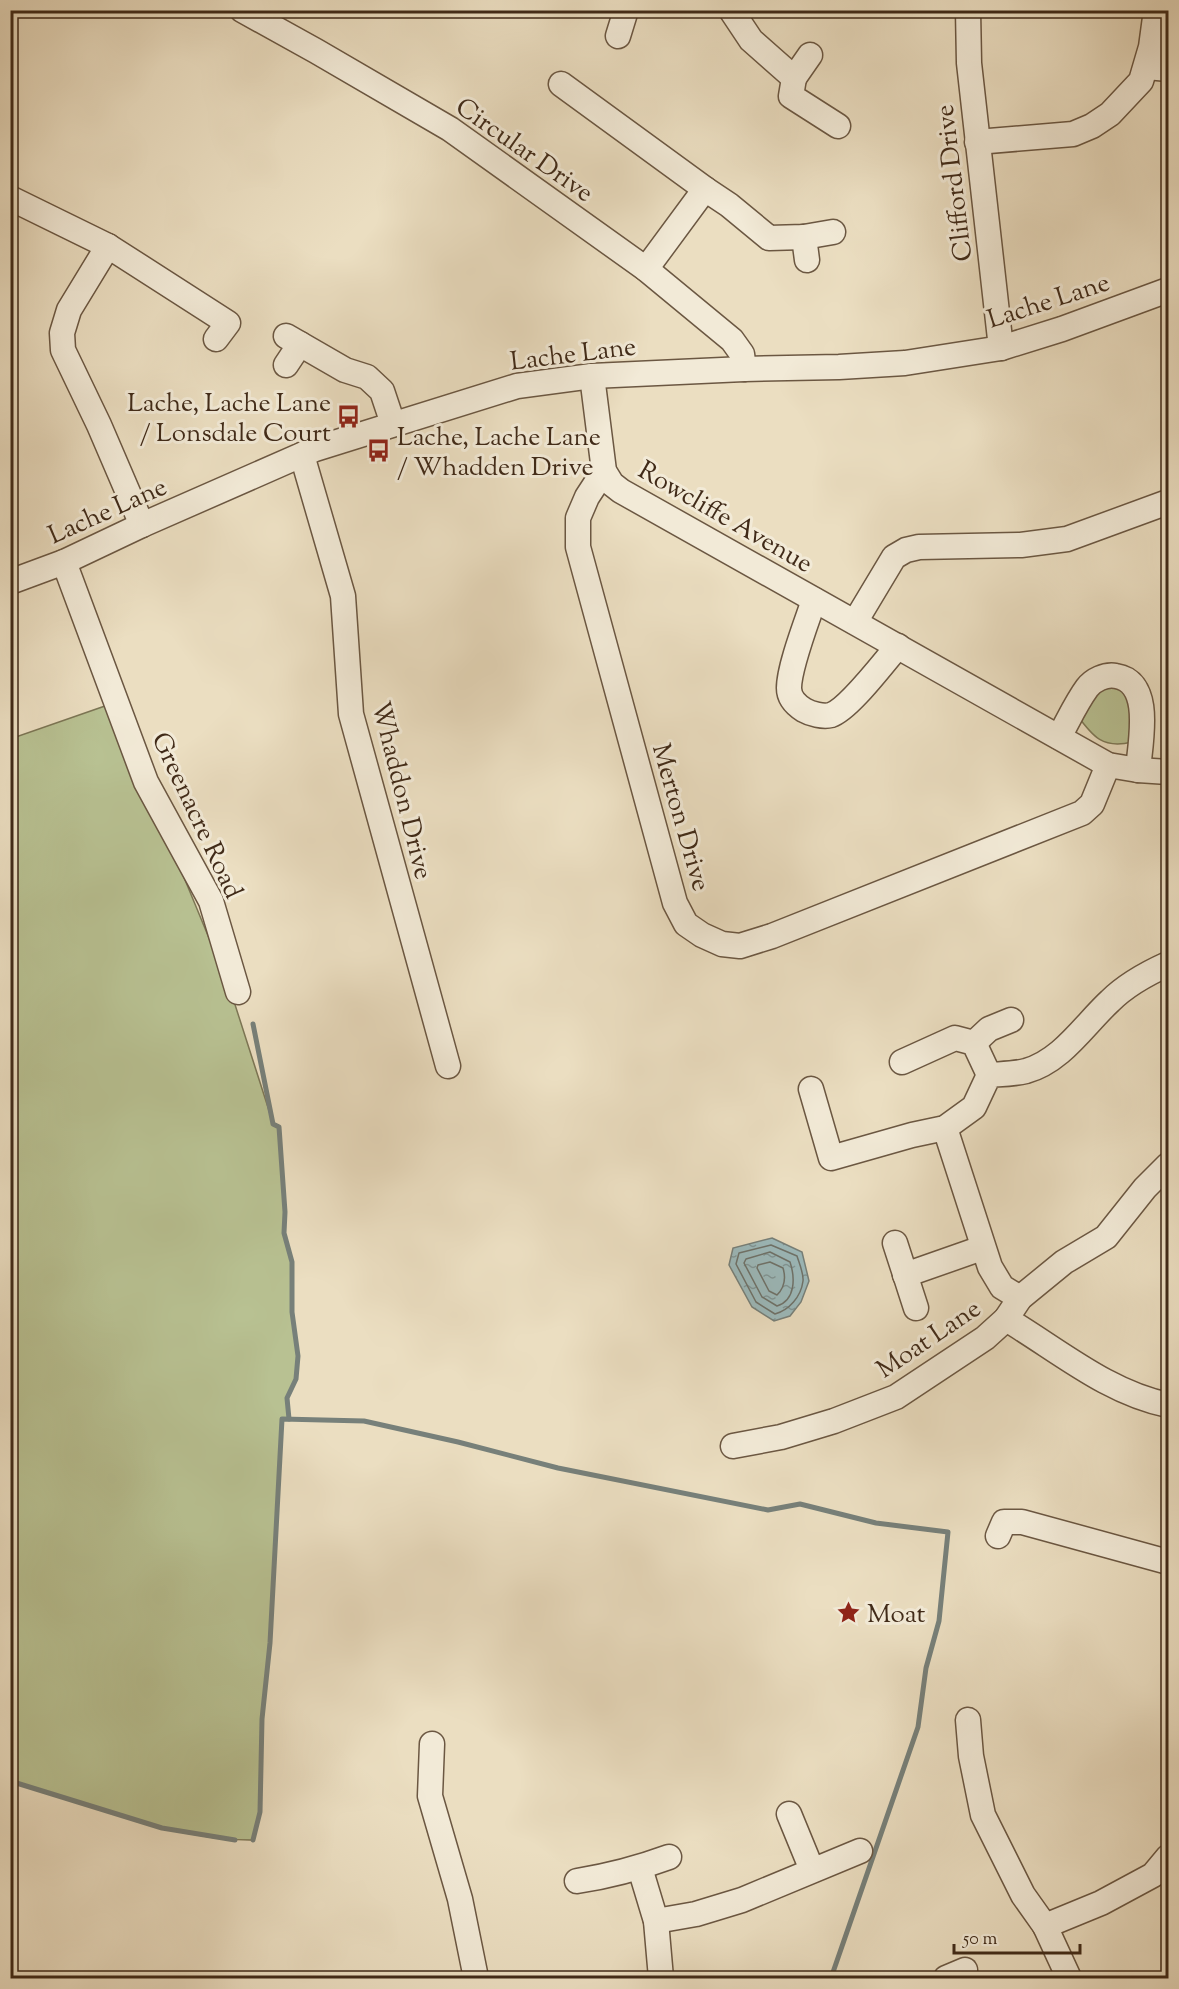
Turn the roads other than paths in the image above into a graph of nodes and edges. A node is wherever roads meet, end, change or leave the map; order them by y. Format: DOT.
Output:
graph roads {
  1 [pos="242,10"];
  2 [pos="626,10"];
  3 [pos="732,10"];
  4 [pos="969,10"];
  5 [pos="1156,10"];
  6 [pos="618,36"];
  7 [pos="810,55"];
  8 [pos="1158,68"];
  9 [pos="794,78"];
  10 [pos="561,84"];
  11 [pos="838,126"];
  12 [pos="977,142"];
  13 [pos="705,189"];
  14 [pos="10,198"];
  15 [pos="833,232"];
  16 [pos="108,246"];
  17 [pos="646,269"];
  18 [pos="1168,290"];
  19 [pos="216,339"];
  20 [pos="1002,348"];
  21 [pos="286,365"];
  22 [pos="744,369"];
  23 [pos="592,376"];
  24 [pos="393,424"];
  25 [pos="302,455"];
  26 [pos="604,471"];
  27 [pos="1168,502"];
  28 [pos="142,525"];
  29 [pos="64,562"];
  30 [pos="10,582"];
  31 [pos="814,600"];
  32 [pos="855,622"];
  33 [pos="898,646"];
  34 [pos="1059,737"];
  35 [pos="1108,765"];
  36 [pos="1138,770"];
  37 [pos="1168,772"];
  38 [pos="1168,964"];
  39 [pos="238,993"];
  40 [pos="1011,1020"];
  41 [pos="974,1043"];
  42 [pos="902,1062"];
  43 [pos="448,1066"];
  44 [pos="989,1075"];
  45 [pos="811,1089"];
  46 [pos="945,1128"];
  47 [pos="1168,1165"];
  48 [pos="896,1243"];
  49 [pos="982,1248"];
  50 [pos="905,1275"];
  51 [pos="1020,1298"];
  52 [pos="916,1308"];
  53 [pos="1006,1319"];
  54 [pos="1168,1405"];
  55 [pos="733,1446"];
  56 [pos="998,1536"];
  57 [pos="1168,1562"];
  58 [pos="968,1720"];
  59 [pos="432,1744"];
  60 [pos="789,1814"];
  61 [pos="860,1851"];
  62 [pos="669,1857"];
  63 [pos="1168,1857"];
  64 [pos="640,1868"];
  65 [pos="812,1870"];
  66 [pos="577,1881"];
  67 [pos="656,1921"];
  68 [pos="1045,1926"];
  69 [pos="476,1978"];
  70 [pos="661,1978"];
  71 [pos="1069,1978"];
  1 -- 17 [label="street, Circular Drive"];
  2 -- 6 [label="street"];
  3 -- 9 [label="street"];
  4 -- 12 [label="street, Clifford Drive"];
  5 -- 8 [label="street"];
  7 -- 9 [label="street"];
  8 -- 12 [label="street"];
  9 -- 11 [label="street"];
  10 -- 13 [label="street"];
  12 -- 20 [label="street, Clifford Drive"];
  13 -- 15 [label="street"];
  13 -- 17 [label="street"];
  14 -- 16 [label="street"];
  16 -- 19 [label="street"];
  16 -- 28 [label="street"];
  17 -- 22 [label="street, Circular Drive"];
  18 -- 20 [label="street, Lache Lane"];
  20 -- 22 [label="street, Lache Lane"];
  21 -- 24 [label="street"];
  22 -- 23 [label="street, Lache Lane"];
  23 -- 24 [label="street, Lache Lane"];
  23 -- 26 [label="street, Rowcliffe Avenue"];
  24 -- 25 [label="street, Lache Lane"];
  25 -- 28 [label="street, Lache Lane"];
  25 -- 43 [label="street, Whaddon Drive"];
  26 -- 31 [label="street, Rowcliffe Avenue"];
  26 -- 35 [label="street, Merton Drive"];
  27 -- 32 [label="street"];
  28 -- 29 [label="street, Lache Lane"];
  29 -- 30 [label="street, Lache Lane"];
  29 -- 39 [label="street, Greenacre Road"];
  31 -- 32 [label="street, Rowcliffe Avenue"];
  31 -- 33 [label="street, Rowcliffe Avenue"];
  32 -- 33 [label="street, Rowcliffe Avenue"];
  33 -- 34 [label="street, Rowcliffe Avenue"];
  34 -- 35 [label="street, Rowcliffe Avenue"];
  34 -- 36 [label="street"];
  35 -- 36 [label="street, Rowcliffe Avenue"];
  36 -- 37 [label="street, Rowcliffe Avenue"];
  38 -- 44 [label="street"];
  40 -- 41 [label="street"];
  41 -- 42 [label="street"];
  41 -- 44 [label="street"];
  44 -- 46 [label="street"];
  45 -- 46 [label="street"];
  46 -- 49 [label="street"];
  47 -- 51 [label="street, Moat Lane"];
  48 -- 50 [label="street"];
  49 -- 50 [label="street"];
  49 -- 51 [label="street"];
  50 -- 52 [label="street"];
  51 -- 53 [label="street, Moat Lane"];
  53 -- 54 [label="street"];
  53 -- 55 [label="street, Moat Lane"];
  56 -- 57 [label="street"];
  58 -- 68 [label="street"];
  59 -- 69 [label="street"];
  60 -- 65 [label="street"];
  61 -- 65 [label="street"];
  62 -- 64 [label="street"];
  63 -- 68 [label="street"];
  64 -- 66 [label="street"];
  64 -- 67 [label="street"];
  65 -- 67 [label="street"];
  67 -- 70 [label="street"];
  68 -- 71 [label="street"];
}
